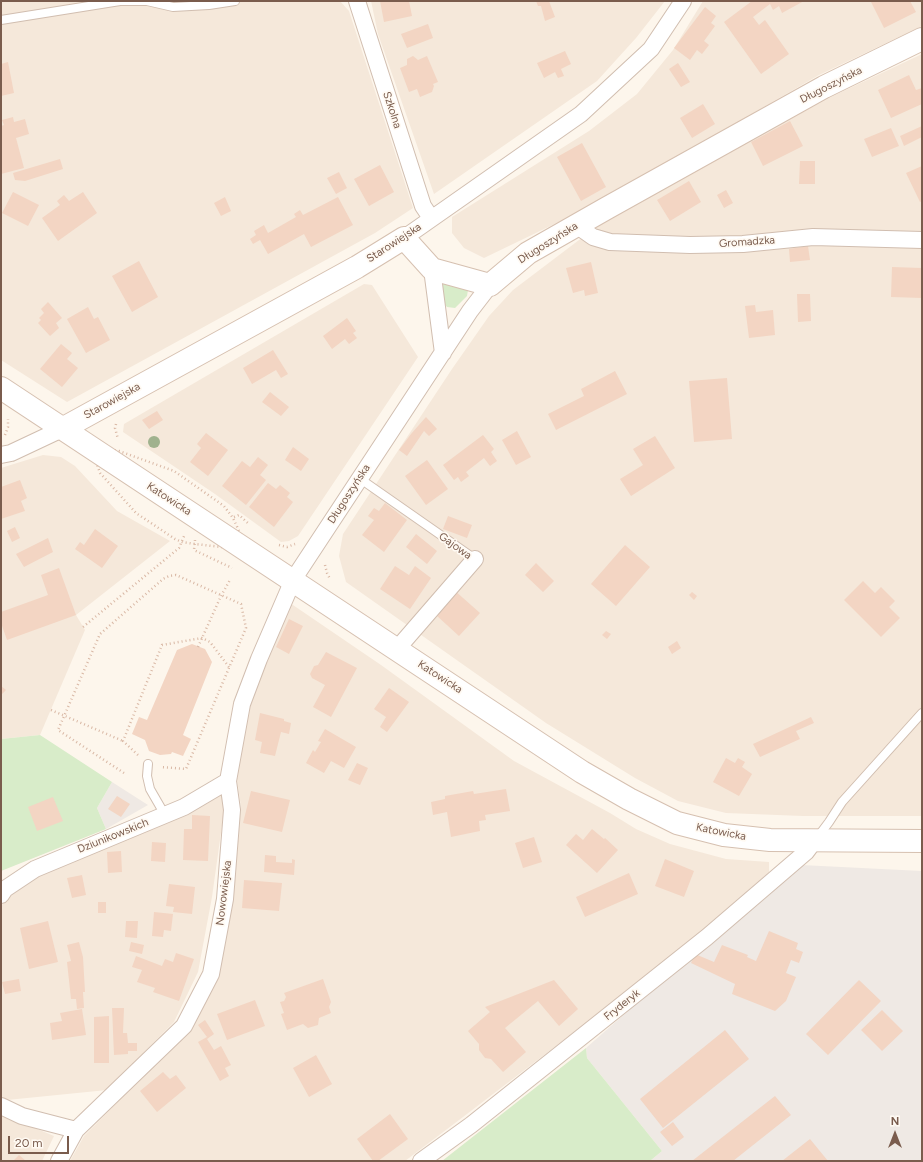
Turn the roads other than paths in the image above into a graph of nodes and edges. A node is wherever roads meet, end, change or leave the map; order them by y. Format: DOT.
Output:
graph roads {
  1 [pos="235,1"];
  2 [pos="357,1"];
  3 [pos="683,1"];
  4 [pos="1,20"];
  5 [pos="922,39"];
  6 [pos="431,218"];
  7 [pos="576,226"];
  8 [pos="404,238"];
  9 [pos="922,240"];
  10 [pos="432,269"];
  11 [pos="490,285"];
  12 [pos="443,353"];
  13 [pos="1,388"];
  14 [pos="62,429"];
  15 [pos="1,455"];
  16 [pos="359,478"];
  17 [pos="475,559"];
  18 [pos="293,580"];
  19 [pos="397,649"];
  20 [pos="922,713"];
  21 [pos="148,764"];
  22 [pos="228,781"];
  23 [pos="164,815"];
  24 [pos="815,840"];
  25 [pos="922,840"];
  26 [pos="1,895"];
  27 [pos="1,1106"];
  28 [pos="76,1130"];
  29 [pos="59,1161"];
  30 [pos="421,1161"];
  1 -- 4 [label="lane"];
  2 -- 6 [label="street, Szkolna"];
  3 -- 6 [label="street, Starowiejska"];
  5 -- 7 [label="street, Długoszyńska"];
  6 -- 8 [label="street, Starowiejska"];
  7 -- 9 [label="street, Gromadzka"];
  7 -- 11 [label="street, Długoszyńska"];
  8 -- 10 [label="street"];
  8 -- 14 [label="street, Starowiejska"];
  10 -- 11 [label="street"];
  10 -- 12 [label="street"];
  11 -- 12 [label="street, Długoszyńska"];
  12 -- 16 [label="street, Długoszyńska"];
  13 -- 14 [label="street, Katowicka"];
  14 -- 15 [label="street"];
  14 -- 18 [label="street, Katowicka"];
  16 -- 17 [label="lane, Gajowa"];
  16 -- 18 [label="street, Długoszyńska"];
  17 -- 19 [label="street, Gajowa"];
  18 -- 19 [label="street, Katowicka"];
  18 -- 22 [label="street, Nowowiejska"];
  19 -- 24 [label="street, Katowicka"];
  20 -- 24 [label="lane"];
  21 -- 23 [label="lane"];
  22 -- 23 [label="street, Dziunikowskich"];
  22 -- 28 [label="street, Nowowiejska"];
  23 -- 26 [label="street, Dziunikowskich"];
  24 -- 25 [label="street, Katowicka"];
  24 -- 30 [label="street, Fryderyk"];
  27 -- 28 [label="street"];
  28 -- 29 [label="street, Nowowiejska"];
}
